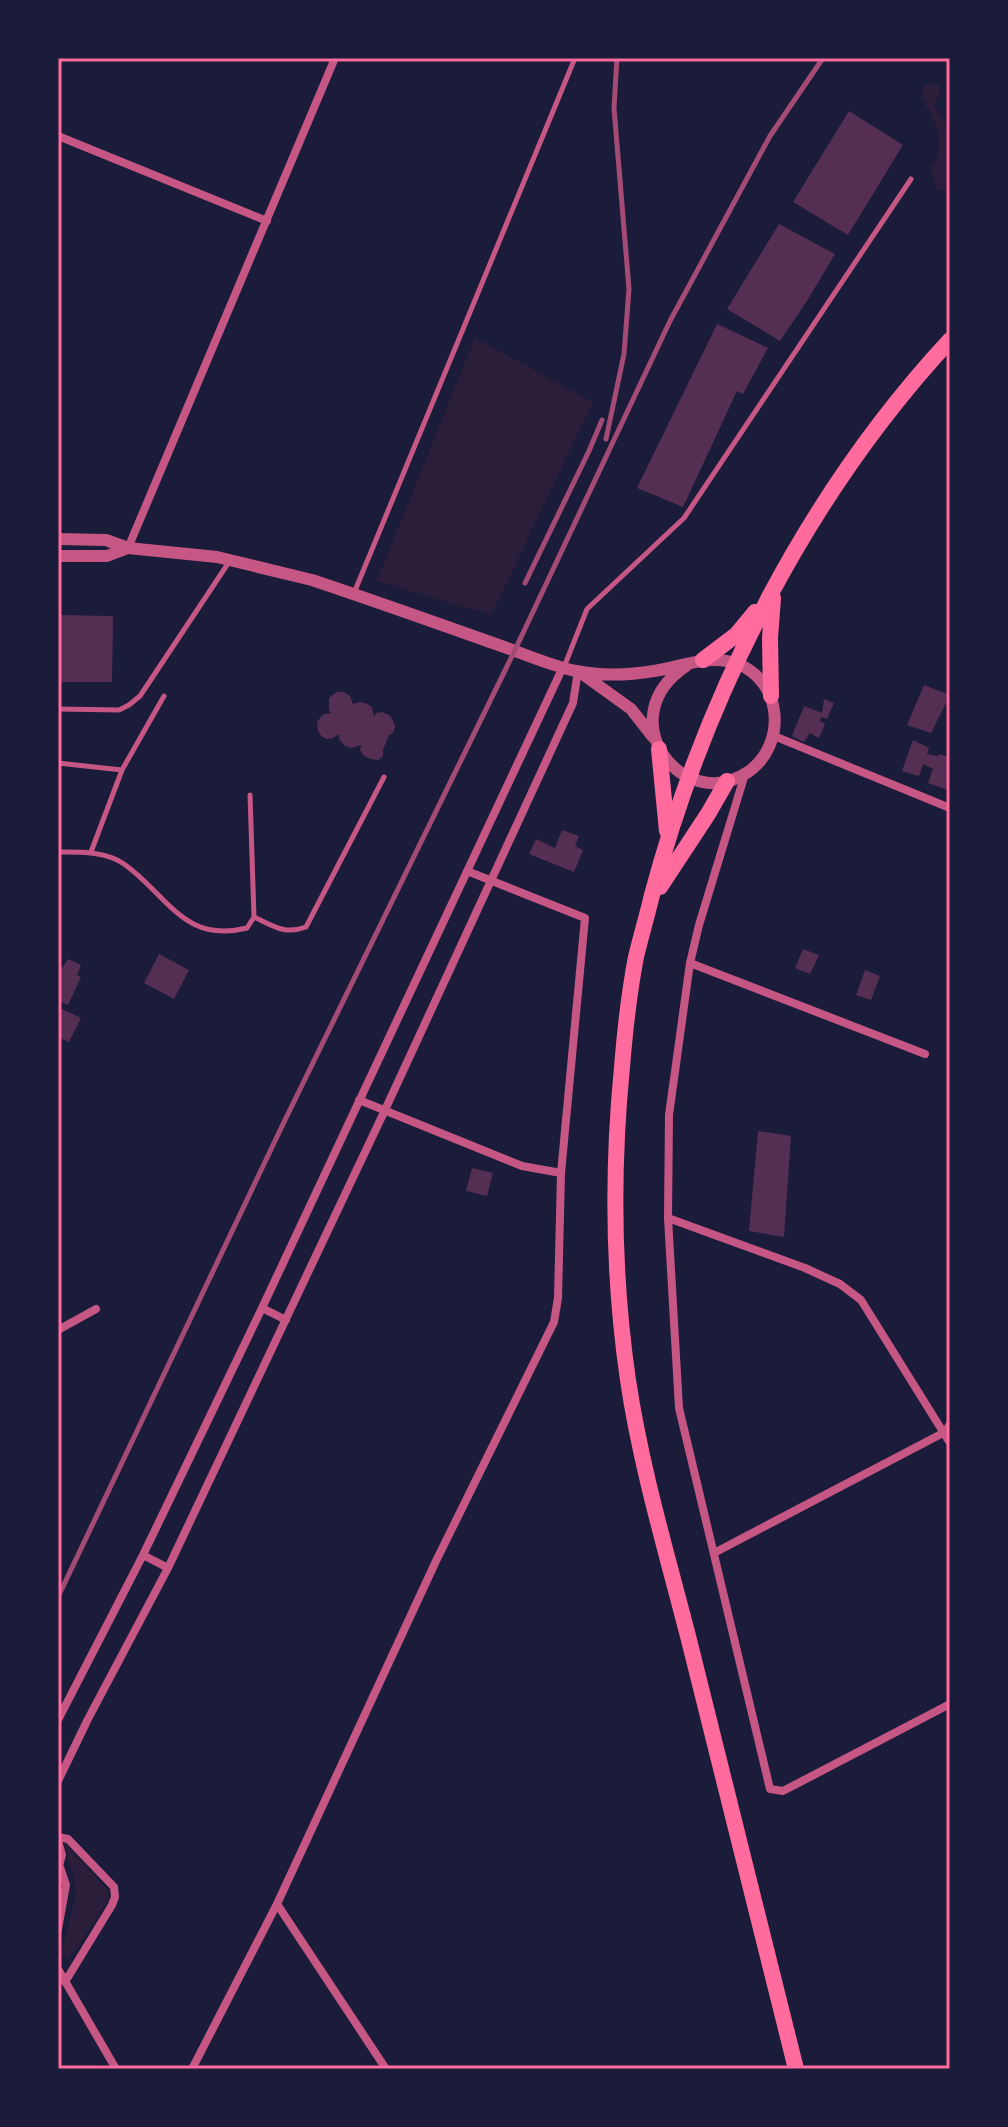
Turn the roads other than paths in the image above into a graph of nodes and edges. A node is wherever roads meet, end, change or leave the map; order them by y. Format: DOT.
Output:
graph roads {
  1 [pos="335,58"];
  2 [pos="575,58"];
  3 [pos="58,136"];
  4 [pos="911,179"];
  5 [pos="267,221"];
  6 [pos="950,340"];
  7 [pos="58,539"];
  8 [pos="128,548"];
  9 [pos="58,556"];
  10 [pos="231,559"];
  11 [pos="774,589"];
  12 [pos="354,594"];
  13 [pos="703,660"];
  14 [pos="737,664"];
  15 [pos="686,666"];
  16 [pos="563,667"];
  17 [pos="578,671"];
  18 [pos="164,696"];
  19 [pos="771,696"];
  20 [pos="58,709"];
  21 [pos="774,736"];
  22 [pos="658,745"];
  23 [pos="58,763"];
  24 [pos="122,770"];
  25 [pos="745,774"];
  26 [pos="384,777"];
  27 [pos="689,777"];
  28 [pos="727,781"];
  29 [pos="250,795"];
  30 [pos="950,808"];
  31 [pos="667,839"];
  32 [pos="58,852"];
  33 [pos="91,852"];
  34 [pos="467,871"];
  35 [pos="491,880"];
  36 [pos="651,902"];
  37 [pos="254,917"];
  38 [pos="690,963"];
  39 [pos="925,1054"];
  40 [pos="359,1100"];
  41 [pos="385,1110"];
  42 [pos="561,1173"];
  43 [pos="668,1218"];
  44 [pos="262,1308"];
  45 [pos="96,1309"];
  46 [pos="286,1320"];
  47 [pos="58,1330"];
  48 [pos="950,1424"];
  49 [pos="945,1432"];
  50 [pos="950,1443"];
  51 [pos="714,1553"];
  52 [pos="143,1555"];
  53 [pos="168,1568"];
  54 [pos="950,1704"];
  55 [pos="61,1710"];
  56 [pos="58,1720"];
  57 [pos="58,1781"];
  58 [pos="58,1839"];
  59 [pos="59,1868"];
  60 [pos="277,1904"];
  61 [pos="58,1929"];
  62 [pos="58,1969"];
  63 [pos="65,1982"];
  64 [pos="116,2069"];
  65 [pos="192,2069"];
  66 [pos="386,2069"];
  67 [pos="796,2069"];
  1 -- 5 [label="street"];
  2 -- 12 [label="lane"];
  3 -- 5 [label="street"];
  4 -- 16 [label="lane"];
  5 -- 8 [label="street"];
  6 -- 11 [label="highway"];
  7 -- 8 [label="street"];
  8 -- 9 [label="street"];
  8 -- 10 [label="street"];
  10 -- 12 [label="street"];
  10 -- 20 [label="lane"];
  11 -- 13 [label="highway"];
  11 -- 14 [label="highway"];
  11 -- 19 [label="highway"];
  12 -- 16 [label="street"];
  13 -- 14 [label="street"];
  13 -- 15 [label="street"];
  14 -- 19 [label="street"];
  14 -- 27 [label="highway"];
  15 -- 17 [label="street"];
  15 -- 22 [label="street"];
  16 -- 17 [label="street"];
  16 -- 34 [label="street"];
  17 -- 22 [label="street"];
  17 -- 35 [label="street"];
  18 -- 24 [label="lane"];
  19 -- 21 [label="street"];
  21 -- 25 [label="street"];
  21 -- 30 [label="street"];
  22 -- 27 [label="street"];
  22 -- 31 [label="highway"];
  23 -- 24 [label="lane"];
  24 -- 33 [label="lane"];
  25 -- 28 [label="street"];
  25 -- 38 [label="street"];
  26 -- 37 [label="lane"];
  27 -- 28 [label="street"];
  27 -- 31 [label="highway"];
  28 -- 36 [label="highway"];
  29 -- 37 [label="lane"];
  31 -- 36 [label="highway"];
  32 -- 33 [label="lane"];
  33 -- 37 [label="lane"];
  34 -- 35 [label="street"];
  34 -- 40 [label="street"];
  35 -- 41 [label="street"];
  35 -- 42 [label="street"];
  36 -- 67 [label="highway"];
  38 -- 39 [label="street"];
  38 -- 43 [label="street"];
  40 -- 41 [label="street"];
  40 -- 44 [label="street"];
  41 -- 42 [label="street"];
  41 -- 46 [label="street"];
  42 -- 60 [label="street"];
  43 -- 49 [label="street"];
  43 -- 51 [label="street"];
  44 -- 46 [label="street"];
  44 -- 52 [label="street"];
  45 -- 47 [label="street"];
  46 -- 53 [label="street"];
  48 -- 49 [label="street"];
  49 -- 50 [label="street"];
  49 -- 51 [label="street"];
  51 -- 54 [label="street"];
  52 -- 53 [label="street"];
  52 -- 55 [label="street"];
  53 -- 57 [label="street"];
  55 -- 56 [label="street"];
  58 -- 59 [label="street"];
  58 -- 63 [label="street"];
  59 -- 61 [label="street"];
  60 -- 65 [label="street"];
  60 -- 66 [label="street"];
  62 -- 63 [label="street"];
  63 -- 64 [label="street"];
}
